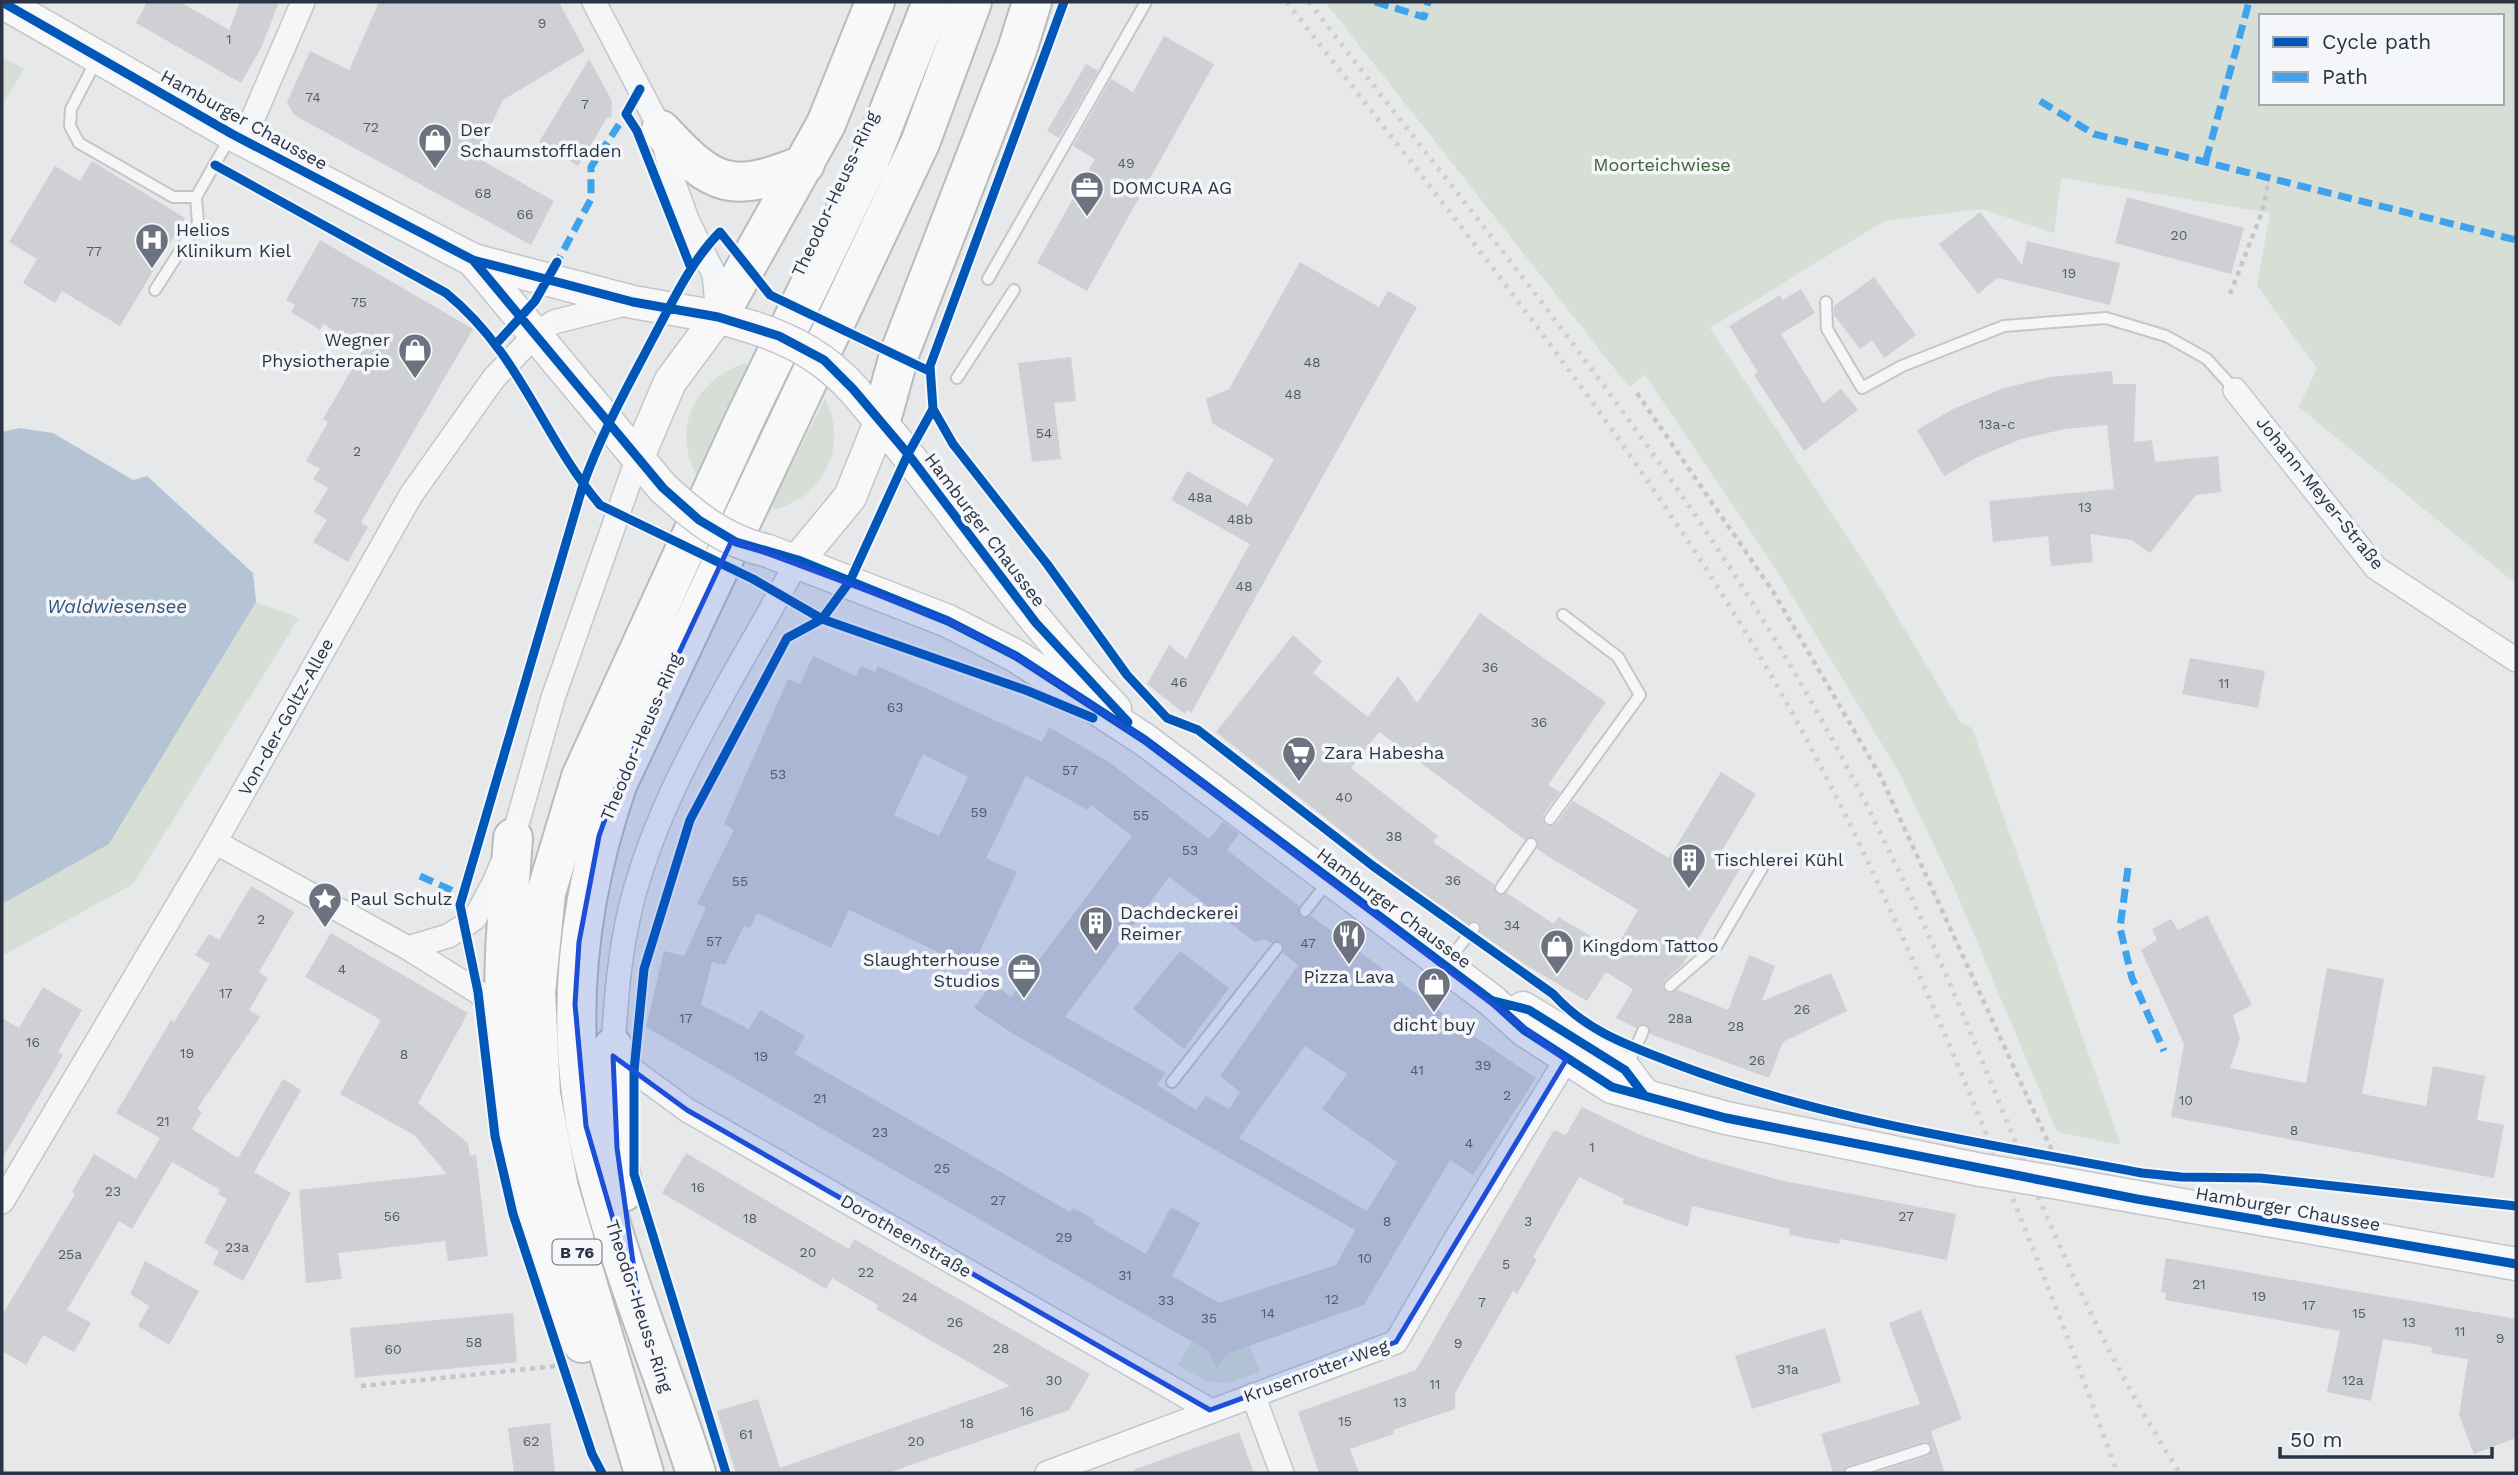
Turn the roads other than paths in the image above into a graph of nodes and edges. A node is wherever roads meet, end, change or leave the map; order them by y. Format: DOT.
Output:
graph roads {
  1 [pos="2,2"];
  2 [pos="303,2"];
  3 [pos="594,2"];
  4 [pos="875,2"];
  5 [pos="932,2"];
  6 [pos="972,2"];
  7 [pos="1032,2"];
  8 [pos="1146,2"];
  9 [pos="98,57"];
  10 [pos="661,130"];
  11 [pos="238,137"];
  12 [pos="804,164"];
  13 [pos="197,197"];
  14 [pos="473,260"];
  15 [pos="988,279"];
  16 [pos="155,290"];
  17 [pos="1014,290"];
  18 [pos="633,302"];
  19 [pos="1826,302"];
  20 [pos="718,317"];
  21 [pos="536,334"];
  22 [pos="957,378"];
  23 [pos="2235,390"];
  24 [pos="881,421"];
  25 [pos="638,457"];
  26 [pos="798,560"];
  27 [pos="1563,615"];
  28 [pos="2516,660"];
  29 [pos="1145,740"];
  30 [pos="1550,819"];
  31 [pos="513,838"];
  32 [pos="215,842"];
  33 [pos="1531,844"];
  34 [pos="1762,868"];
  35 [pos="1329,880"];
  36 [pos="1501,888"];
  37 [pos="1305,911"];
  38 [pos="1474,928"];
  39 [pos="408,948"];
  40 [pos="1277,948"];
  41 [pos="1444,966"];
  42 [pos="1670,986"];
  43 [pos="1491,1000"];
  44 [pos="505,1016"];
  45 [pos="1643,1031"];
  46 [pos="613,1047"];
  47 [pos="1566,1060"];
  48 [pos="1625,1070"];
  49 [pos="1172,1082"];
  50 [pos="1644,1095"];
  51 [pos="2,1202"];
  52 [pos="2516,1264"];
  53 [pos="640,1312"];
  54 [pos="1252,1395"];
  55 [pos="1210,1410"];
  56 [pos="1925,1449"];
  57 [pos="643,1471"];
  58 [pos="696,1473"];
  59 [pos="1046,1473"];
  60 [pos="1282,1473"];
  61 [pos="1850,1473"];
  1 -- 9 [label="main road, Hamburger Chaussee"];
  2 -- 11 [label="street"];
  3 -- 10 [label="street"];
  4 -- 12 [label="highway"];
  5 -- 57 [label="highway, Theodor-Heuss-Ring / B 76"];
  6 -- 53 [label="highway, Theodor-Heuss-Ring / B 76"];
  7 -- 24 [label="highway"];
  8 -- 15 [label="lane"];
  9 -- 11 [label="main road, Hamburger Chaussee"];
  9 -- 13 [label="lane"];
  10 -- 12 [label="highway"];
  10 -- 20 [label="street"];
  11 -- 13 [label="lane"];
  11 -- 14 [label="main road, Hamburger Chaussee"];
  12 -- 20 [label="highway"];
  13 -- 16 [label="lane"];
  14 -- 18 [label="main road, Hamburger Chaussee"];
  14 -- 21 [label="main road, Hamburger Chaussee"];
  17 -- 22 [label="lane"];
  18 -- 20 [label="main road, Hamburger Chaussee"];
  18 -- 21 [label="street, Von-der-Goltz-Allee"];
  19 -- 23 [label="lane"];
  20 -- 24 [label="main road, Hamburger Chaussee, bridge"];
  20 -- 25 [label="main road"];
  21 -- 25 [label="main road, Hamburger Chaussee"];
  21 -- 32 [label="street, Von-der-Goltz-Allee"];
  23 -- 28 [label="street, Johann-Meyer-Straße"];
  24 -- 26 [label="main road"];
  24 -- 29 [label="main road, Hamburger Chaussee"];
  25 -- 26 [label="main road, Hamburger Chaussee, bridge"];
  25 -- 31 [label="street"];
  26 -- 29 [label="main road, Hamburger Chaussee"];
  26 -- 46 [label="street"];
  27 -- 30 [label="lane"];
  29 -- 35 [label="main road, Hamburger Chaussee"];
  31 -- 39 [label="street"];
  31 -- 44 [label="highway"];
  32 -- 39 [label="street"];
  32 -- 51 [label="street, Von-der-Goltz-Allee"];
  33 -- 36 [label="lane"];
  34 -- 42 [label="lane"];
  35 -- 37 [label="lane"];
  35 -- 41 [label="main road, Hamburger Chaussee"];
  38 -- 41 [label="lane"];
  39 -- 44 [label="street"];
  40 -- 49 [label="lane"];
  41 -- 43 [label="main road, Hamburger Chaussee"];
  43 -- 47 [label="main road, Hamburger Chaussee"];
  43 -- 48 [label="main road, Hamburger Chaussee"];
  44 -- 57 [label="highway"];
  45 -- 48 [label="lane"];
  46 -- 53 [label="highway"];
  46 -- 55 [label="street, Dorotheenstraße"];
  47 -- 50 [label="main road, Hamburger Chaussee"];
  47 -- 54 [label="street, Krusenrotter Weg"];
  48 -- 50 [label="main road, Hamburger Chaussee"];
  50 -- 52 [label="main road, Hamburger Chaussee, bridge"];
  53 -- 58 [label="highway, Theodor-Heuss-Ring / B 76"];
  54 -- 55 [label="street, Krusenrotter Weg"];
  54 -- 60 [label="street"];
  55 -- 59 [label="street, Krusenrotter Weg"];
  56 -- 61 [label="lane"];
}
